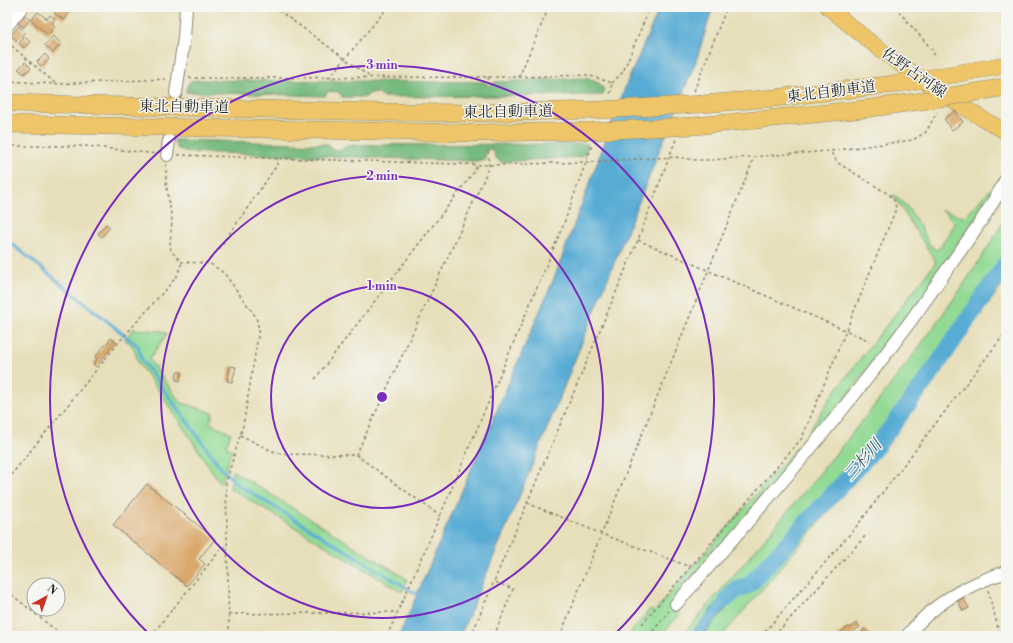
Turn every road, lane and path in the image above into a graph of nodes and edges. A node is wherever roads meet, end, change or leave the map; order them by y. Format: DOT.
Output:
graph roads {
  1 [pos="22,7"];
  2 [pos="186,7"];
  3 [pos="274,7"];
  4 [pos="388,7"];
  5 [pos="549,7"];
  6 [pos="650,7"];
  7 [pos="727,7"];
  8 [pos="828,7"];
  9 [pos="895,7"];
  10 [pos="7,26"];
  11 [pos="7,42"];
  12 [pos="935,57"];
  13 [pos="344,59"];
  14 [pos="1006,65"];
  15 [pos="488,77"];
  16 [pos="519,77"];
  17 [pos="179,78"];
  18 [pos="329,78"];
  19 [pos="371,78"];
  20 [pos="7,81"];
  21 [pos="612,83"];
  22 [pos="56,84"];
  23 [pos="490,86"];
  24 [pos="1006,87"];
  25 [pos="176,93"];
  26 [pos="942,93"];
  27 [pos="698,98"];
  28 [pos="7,103"];
  29 [pos="604,104"];
  30 [pos="7,124"];
  31 [pos="1006,132"];
  32 [pos="592,136"];
  33 [pos="677,137"];
  34 [pos="169,141"];
  35 [pos="7,146"];
  36 [pos="488,150"];
  37 [pos="830,151"];
  38 [pos="168,155"];
  39 [pos="753,157"];
  40 [pos="277,158"];
  41 [pos="668,158"];
  42 [pos="585,162"];
  43 [pos="477,165"];
  44 [pos="488,165"];
  45 [pos="1006,179"];
  46 [pos="638,240"];
  47 [pos="219,249"];
  48 [pos="182,262"];
  49 [pos="709,271"];
  50 [pos="845,330"];
  51 [pos="1006,332"];
  52 [pos="870,341"];
  53 [pos="315,379"];
  54 [pos="240,435"];
  55 [pos="356,455"];
  56 [pos="7,480"];
  57 [pos="527,503"];
  58 [pos="440,516"];
  59 [pos="602,534"];
  60 [pos="867,534"];
  61 [pos="227,546"];
  62 [pos="693,564"];
  63 [pos="1006,572"];
  64 [pos="985,579"];
  65 [pos="494,582"];
  66 [pos="7,591"];
  67 [pos="676,604"];
  68 [pos="397,612"];
  69 [pos="229,614"];
  70 [pos="642,624"];
  71 [pos="63,636"];
  72 [pos="151,636"];
  73 [pos="229,636"];
  74 [pos="387,636"];
  75 [pos="471,636"];
  76 [pos="494,636"];
  77 [pos="560,636"];
  78 [pos="649,636"];
  79 [pos="761,636"];
  80 [pos="775,636"];
  81 [pos="907,636"];
  82 [pos="1000,636"];
  1 -- 10 [label="street"];
  2 -- 17 [label="street"];
  3 -- 13 [label="path"];
  4 -- 13 [label="path"];
  5 -- 16 [label="path"];
  6 -- 21 [label="path"];
  7 -- 27 [label="path"];
  8 -- 26 [label="main road, 佐野古河線"];
  9 -- 12 [label="path"];
  11 -- 22 [label="path"];
  13 -- 18 [label="path"];
  13 -- 19 [label="path"];
  14 -- 27 [label="highway, 東北自動車道, bridge"];
  15 -- 16 [label="path"];
  15 -- 19 [label="path"];
  15 -- 23 [label="path"];
  16 -- 21 [label="path"];
  17 -- 18 [label="path"];
  17 -- 22 [label="path"];
  17 -- 25 [label="street"];
  18 -- 19 [label="path"];
  20 -- 22 [label="path"];
  21 -- 29 [label="path"];
  24 -- 32 [label="highway, 東北自動車道, bridge"];
  26 -- 31 [label="main road, 佐野古河線"];
  26 -- 37 [label="path"];
  27 -- 29 [label="highway, 東北自動車道, bridge"];
  28 -- 29 [label="highway, 東北自動車道"];
  30 -- 32 [label="highway, 東北自動車道"];
  32 -- 42 [label="path"];
  33 -- 41 [label="path"];
  34 -- 38 [label="street"];
  35 -- 38 [label="path"];
  36 -- 44 [label="path"];
  37 -- 39 [label="path"];
  37 -- 50 [label="path"];
  38 -- 40 [label="path"];
  38 -- 48 [label="path"];
  39 -- 41 [label="path"];
  39 -- 49 [label="path"];
  40 -- 43 [label="path"];
  40 -- 47 [label="path"];
  41 -- 42 [label="path"];
  41 -- 46 [label="path"];
  42 -- 44 [label="path"];
  42 -- 58 [label="path"];
  43 -- 44 [label="path"];
  43 -- 53 [label="path"];
  44 -- 55 [label="path"];
  45 -- 67 [label="street"];
  46 -- 49 [label="path"];
  46 -- 57 [label="path"];
  48 -- 54 [label="path"];
  48 -- 56 [label="path"];
  49 -- 50 [label="path"];
  49 -- 59 [label="path"];
  50 -- 52 [label="path"];
  50 -- 62 [label="path"];
  51 -- 79 [label="path"];
  54 -- 55 [label="path"];
  54 -- 61 [label="path"];
  55 -- 58 [label="path"];
  57 -- 59 [label="path"];
  57 -- 65 [label="path"];
  58 -- 68 [label="path"];
  59 -- 62 [label="path"];
  59 -- 77 [label="path"];
  60 -- 80 [label="path"];
  61 -- 69 [label="path"];
  61 -- 72 [label="path"];
  62 -- 70 [label="path"];
  63 -- 64 [label="street"];
  64 -- 81 [label="street"];
  64 -- 82 [label="path"];
  65 -- 75 [label="path"];
  65 -- 76 [label="path"];
  66 -- 71 [label="path"];
  67 -- 78 [label="path"];
  68 -- 69 [label="path"];
  68 -- 74 [label="path"];
  69 -- 73 [label="path"];
}
